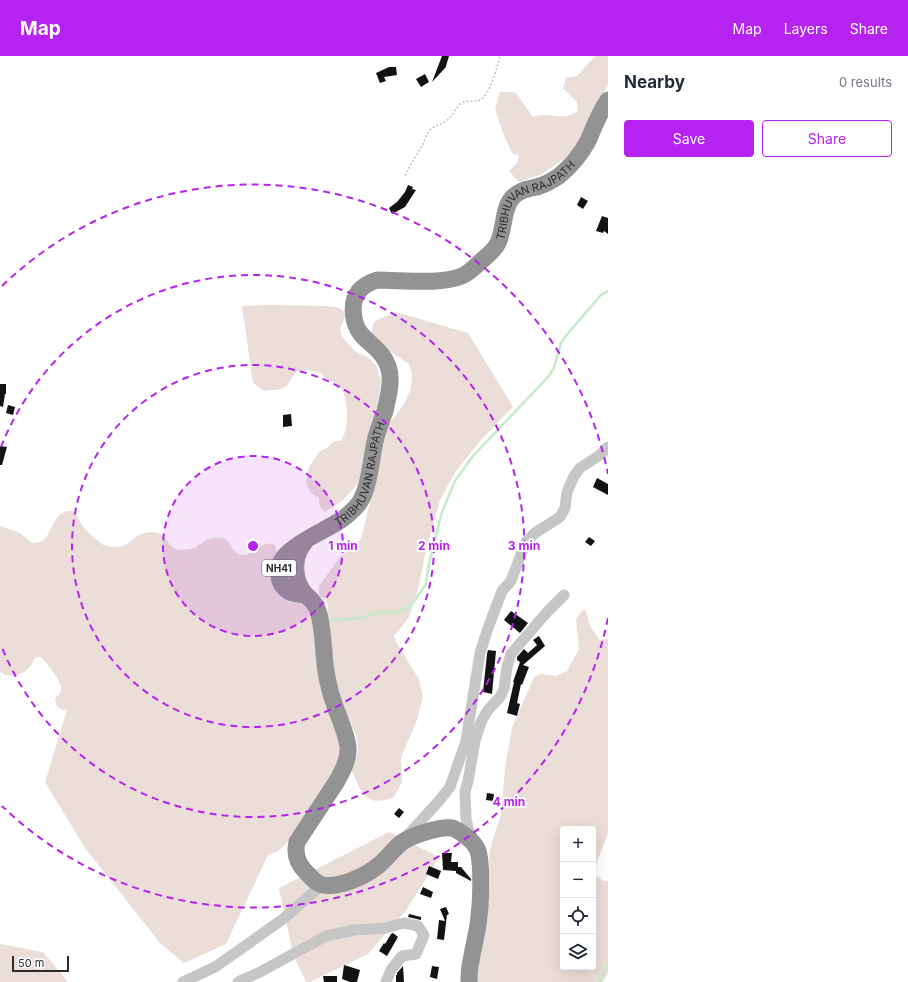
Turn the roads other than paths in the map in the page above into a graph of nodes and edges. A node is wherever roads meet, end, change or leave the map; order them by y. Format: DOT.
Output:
graph roads {
  1 [pos="608,100"];
  2 [pos="608,447"];
  3 [pos="564,595"];
  4 [pos="470,741"];
  5 [pos="402,843"];
  6 [pos="476,847"];
  7 [pos="322,885"];
  8 [pos="183,982"];
  9 [pos="238,982"];
  10 [pos="386,982"];
  11 [pos="468,982"];
  1 -- 7 [label="highway, TRIBHUVAN RAJPATH / NH41"];
  2 -- 4 [label="street"];
  3 -- 4 [label="street"];
  4 -- 5 [label="street"];
  4 -- 6 [label="street"];
  5 -- 6 [label="highway"];
  5 -- 7 [label="highway"];
  6 -- 11 [label="highway"];
  7 -- 8 [label="street"];
  9 -- 10 [label="street"];
}
